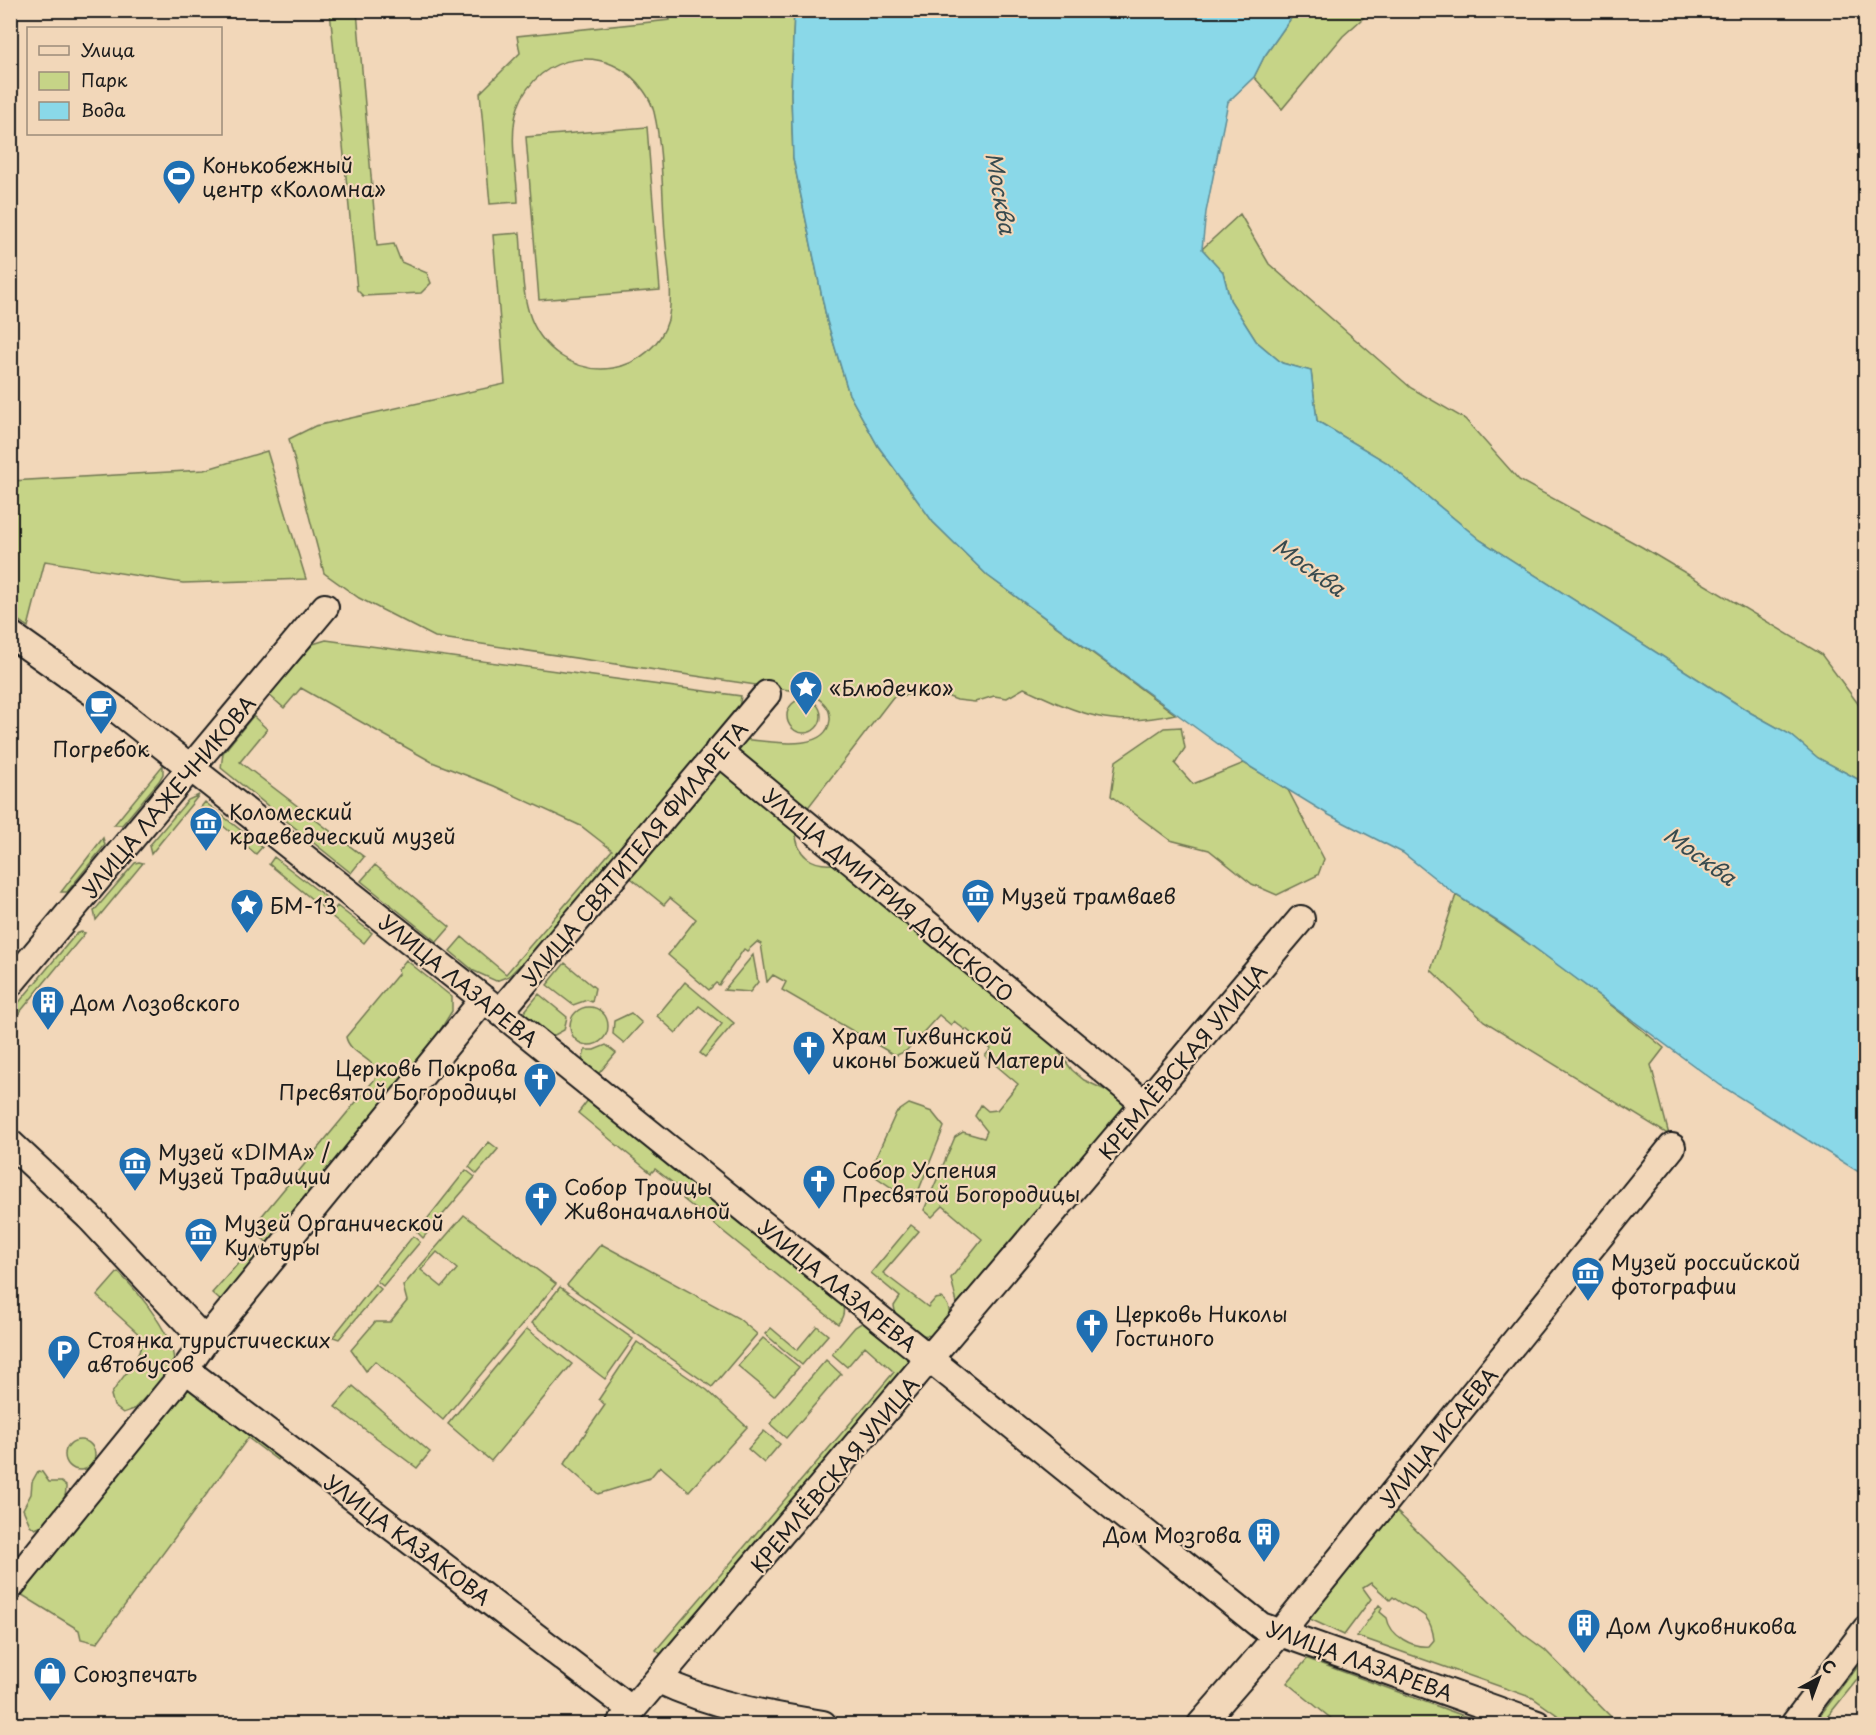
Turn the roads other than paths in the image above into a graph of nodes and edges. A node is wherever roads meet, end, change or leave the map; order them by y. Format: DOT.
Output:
graph roads {
  1 [pos="325,607"];
  2 [pos="10,634"];
  3 [pos="767,694"];
  4 [pos="718,751"];
  5 [pos="191,769"];
  6 [pos="1301,919"];
  7 [pos="10,984"];
  8 [pos="492,1005"];
  9 [pos="1145,1104"];
  10 [pos="10,1143"];
  11 [pos="1672,1148"];
  12 [pos="205,1341"];
  13 [pos="930,1361"];
  14 [pos="179,1377"];
  15 [pos="10,1587"];
  16 [pos="1866,1629"];
  17 [pos="1280,1633"];
  18 [pos="658,1680"];
  19 [pos="626,1717"];
  20 [pos="1795,1724"];
  21 [pos="823,1725"];
  22 [pos="1201,1725"];
  23 [pos="1537,1725"];
  1 -- 5 [label="street, УЛИЦА ЛАЖЕЧНИКОВА"];
  2 -- 5 [label="street, УЛИЦА ЛАЗАРЕВА"];
  3 -- 4 [label="street, УЛИЦА СВЯТИТЕЛЯ ФИЛАРЕТА"];
  4 -- 8 [label="street, УЛИЦА СВЯТИТЕЛЯ ФИЛАРЕТА"];
  4 -- 9 [label="street, УЛИЦА ДМИТРИЯ ДОНСКОГО"];
  5 -- 7 [label="street, УЛИЦА ЛАЖЕЧНИКОВА"];
  5 -- 8 [label="street, УЛИЦА ЛАЗАРЕВА"];
  6 -- 9 [label="street, КРЕМЛЁВСКАЯ УЛИЦА"];
  8 -- 12 [label="street, УЛИЦА СВЯТИТЕЛЯ ФИЛАРЕТА"];
  8 -- 13 [label="street, УЛИЦА ЛАЗАРЕВА"];
  9 -- 13 [label="street, КРЕМЛЁВСКАЯ УЛИЦА"];
  10 -- 12 [label="street"];
  11 -- 17 [label="street, УЛИЦА ИСАЕВА"];
  12 -- 14 [label="street, УЛИЦА СВЯТИТЕЛЯ ФИЛАРЕТА"];
  13 -- 17 [label="street, УЛИЦА ЛАЗАРЕВА"];
  13 -- 18 [label="street, КРЕМЛЁВСКАЯ УЛИЦА"];
  14 -- 15 [label="street, УЛИЦА СВЯТИТЕЛЯ ФИЛАРЕТА"];
  14 -- 19 [label="street, УЛИЦА КАЗАКОВА"];
  16 -- 20 [label="street"];
  17 -- 22 [label="street, УЛИЦА ИСАЕВА"];
  17 -- 23 [label="street, УЛИЦА ЛАЗАРЕВА"];
  18 -- 19 [label="street, КРЕМЛЁВСКАЯ УЛИЦА"];
  18 -- 21 [label="street"];
}
